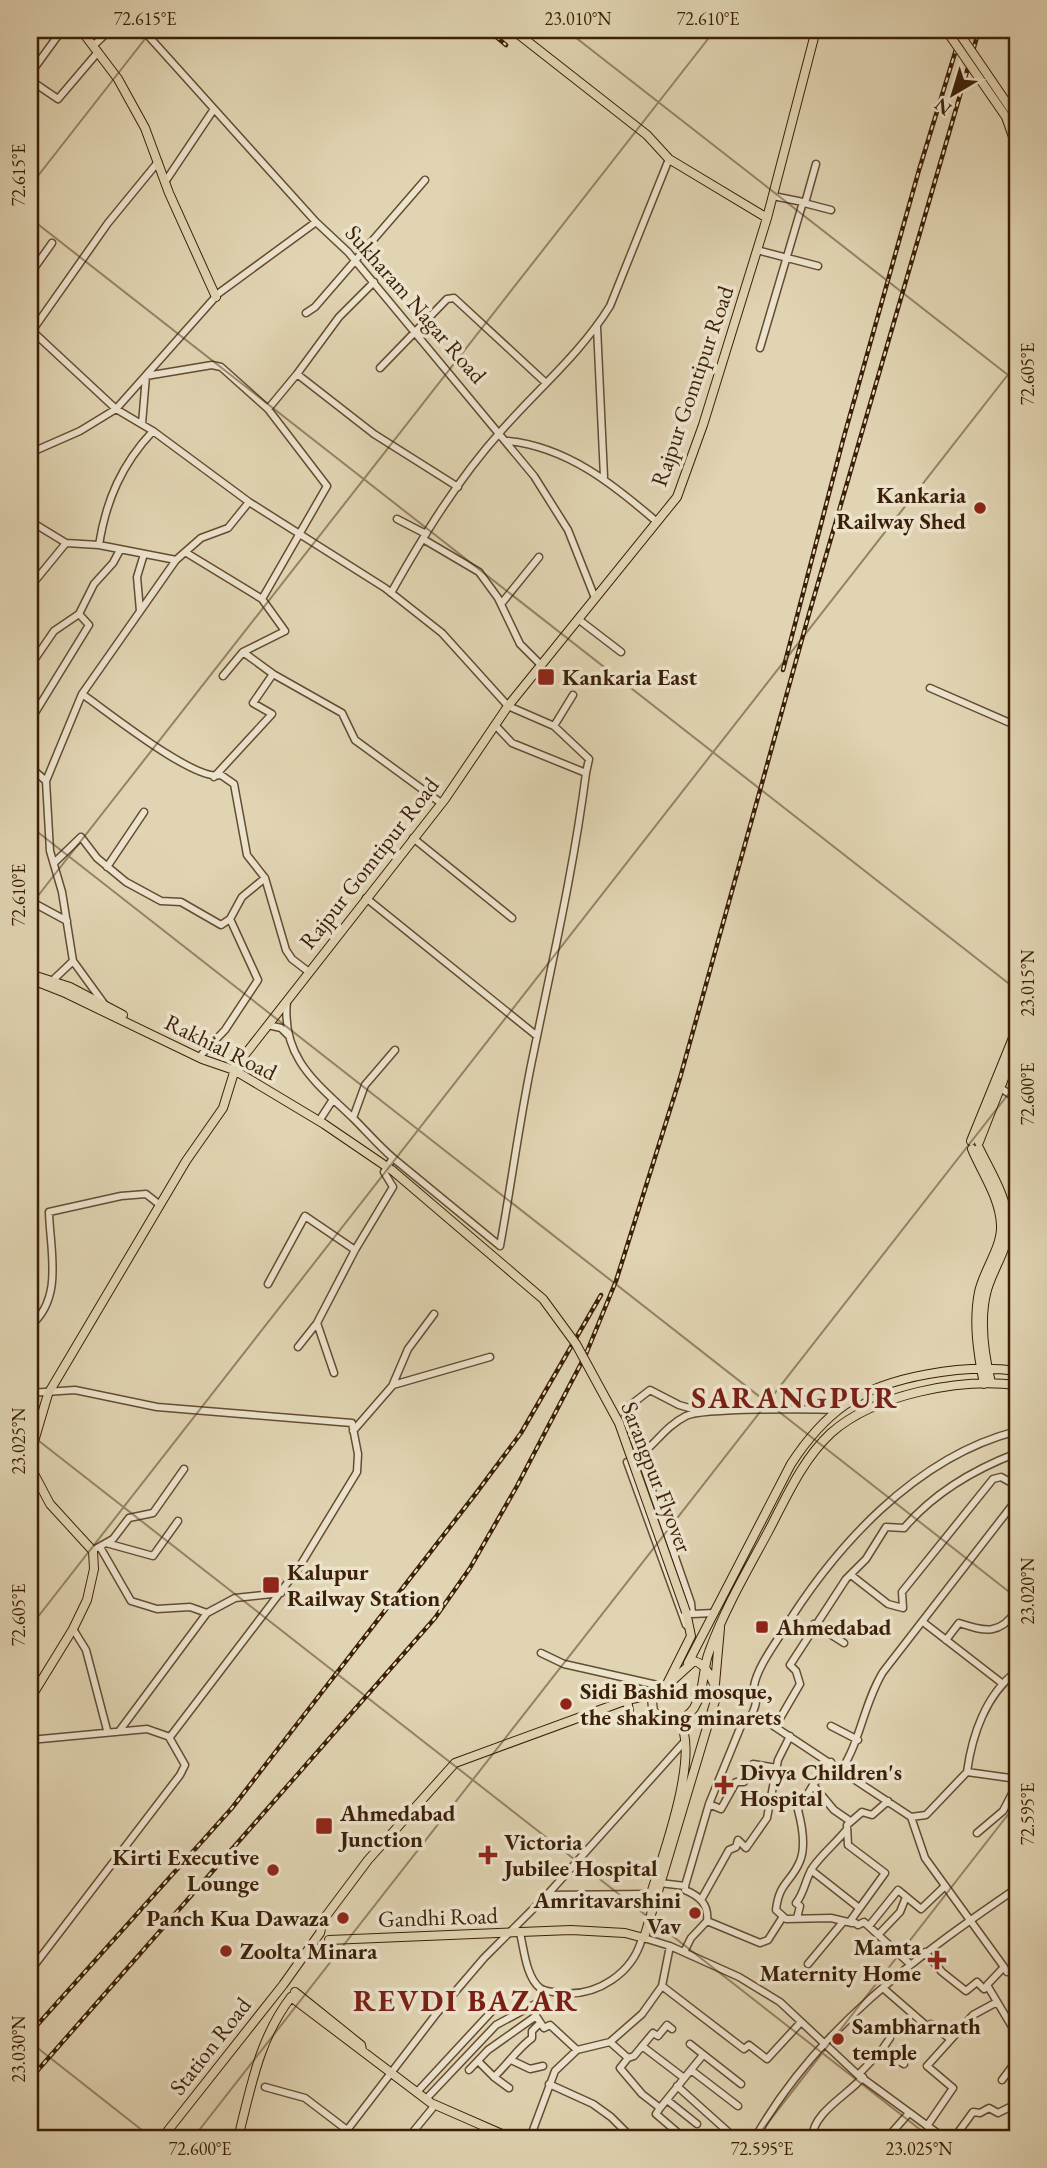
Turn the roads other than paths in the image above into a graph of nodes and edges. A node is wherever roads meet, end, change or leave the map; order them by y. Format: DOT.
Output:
graph roads {
  1 [pos="62,30"];
  2 [pos="80,30"];
  3 [pos="110,30"];
  4 [pos="143,30"];
  5 [pos="513,30"];
  6 [pos="816,30"];
  7 [pos="946,30"];
  8 [pos="957,30"];
  9 [pos="95,49"];
  10 [pos="30,77"];
  11 [pos="214,109"];
  12 [pos="1017,118"];
  13 [pos="1017,148"];
  14 [pos="669,159"];
  15 [pos="158,162"];
  16 [pos="816,164"];
  17 [pos="425,180"];
  18 [pos="165,182"];
  19 [pos="773,196"];
  20 [pos="804,203"];
  21 [pos="831,210"];
  22 [pos="767,218"];
  23 [pos="316,222"];
  24 [pos="52,243"];
  25 [pos="757,250"];
  26 [pos="787,258"];
  27 [pos="356,260"];
  28 [pos="818,266"];
  29 [pos="30,274"];
  30 [pos="374,282"];
  31 [pos="216,297"];
  32 [pos="306,313"];
  33 [pos="597,327"];
  34 [pos="31,330"];
  35 [pos="415,331"];
  36 [pos="760,348"];
  37 [pos="380,368"];
  38 [pos="297,374"];
  39 [pos="146,376"];
  40 [pos="546,383"];
  41 [pos="116,408"];
  42 [pos="268,409"];
  43 [pos="142,424"];
  44 [pos="153,431"];
  45 [pos="500,431"];
  46 [pos="507,440"];
  47 [pos="30,453"];
  48 [pos="604,477"];
  49 [pos="458,487"];
  50 [pos="249,502"];
  51 [pos="397,519"];
  52 [pos="30,522"];
  53 [pos="656,522"];
  54 [pos="300,535"];
  55 [pos="425,537"];
  56 [pos="66,543"];
  57 [pos="99,545"];
  58 [pos="120,550"];
  59 [pos="184,552"];
  60 [pos="144,554"];
  61 [pos="539,557"];
  62 [pos="176,560"];
  63 [pos="30,587"];
  64 [pos="391,593"];
  65 [pos="595,598"];
  66 [pos="262,599"];
  67 [pos="501,604"];
  68 [pos="140,611"];
  69 [pos="79,614"];
  70 [pos="578,619"];
  71 [pos="243,652"];
  72 [pos="621,652"];
  73 [pos="541,665"];
  74 [pos="30,666"];
  75 [pos="273,674"];
  76 [pos="223,676"];
  77 [pos="930,688"];
  78 [pos="82,694"];
  79 [pos="573,695"];
  80 [pos="508,706"];
  81 [pos="30,721"];
  82 [pos="495,725"];
  83 [pos="554,726"];
  84 [pos="1017,726"];
  85 [pos="30,767"];
  86 [pos="586,773"];
  87 [pos="214,778"];
  88 [pos="46,781"];
  89 [pos="442,803"];
  90 [pos="144,812"];
  91 [pos="413,838"];
  92 [pos="55,862"];
  93 [pos="107,867"];
  94 [pos="265,878"];
  95 [pos="366,898"];
  96 [pos="30,901"];
  97 [pos="512,918"];
  98 [pos="230,919"];
  99 [pos="67,921"];
  100 [pos="73,961"];
  101 [pos="309,972"];
  102 [pos="30,977"];
  103 [pos="52,981"];
  104 [pos="288,999"];
  105 [pos="105,1005"];
  106 [pos="268,1025"];
  107 [pos="1017,1028"];
  108 [pos="290,1036"];
  109 [pos="537,1036"];
  110 [pos="1017,1045"];
  111 [pos="395,1050"];
  112 [pos="202,1054"];
  113 [pos="1010,1061"];
  114 [pos="235,1068"];
  115 [pos="999,1087"];
  116 [pos="1017,1099"];
  117 [pos="332,1101"];
  118 [pos="353,1118"];
  119 [pos="319,1121"];
  120 [pos="975,1145"];
  121 [pos="393,1158"];
  122 [pos="390,1169"];
  123 [pos="160,1205"];
  124 [pos="1004,1216"];
  125 [pos="1017,1217"];
  126 [pos="355,1250"];
  127 [pos="268,1284"];
  128 [pos="434,1314"];
  129 [pos="317,1323"];
  130 [pos="30,1326"];
  131 [pos="298,1347"];
  132 [pos="490,1357"];
  133 [pos="985,1369"];
  134 [pos="1017,1371"];
  135 [pos="334,1373"];
  136 [pos="988,1383"];
  137 [pos="393,1385"];
  138 [pos="1017,1385"];
  139 [pos="30,1393"];
  140 [pos="48,1394"];
  141 [pos="838,1410"];
  142 [pos="701,1412"];
  143 [pos="353,1431"];
  144 [pos="1017,1431"];
  145 [pos="1017,1453"];
  146 [pos="642,1456"];
  147 [pos="184,1469"];
  148 [pos="1017,1486"];
  149 [pos="1017,1499"];
  150 [pos="178,1521"];
  151 [pos="100,1547"];
  152 [pos="851,1575"];
  153 [pos="281,1592"];
  154 [pos="1017,1610"];
  155 [pos="207,1613"];
  156 [pos="689,1613"];
  157 [pos="715,1613"];
  158 [pos="923,1622"];
  159 [pos="814,1624"];
  160 [pos="720,1625"];
  161 [pos="73,1629"];
  162 [pos="693,1632"];
  163 [pos="701,1640"];
  164 [pos="946,1640"];
  165 [pos="844,1643"];
  166 [pos="541,1653"];
  167 [pos="708,1653"];
  168 [pos="688,1663"];
  169 [pos="704,1667"];
  170 [pos="1017,1671"];
  171 [pos="1003,1684"];
  172 [pos="715,1686"];
  173 [pos="666,1687"];
  174 [pos="655,1694"];
  175 [pos="30,1699"];
  176 [pos="627,1700"];
  177 [pos="629,1711"];
  178 [pos="679,1721"];
  179 [pos="746,1721"];
  180 [pos="709,1725"];
  181 [pos="831,1726"];
  182 [pos="775,1727"];
  183 [pos="107,1730"];
  184 [pos="120,1730"];
  185 [pos="686,1734"];
  186 [pos="790,1736"];
  187 [pos="169,1737"];
  188 [pos="30,1740"];
  189 [pos="858,1740"];
  190 [pos="831,1762"];
  191 [pos="777,1768"];
  192 [pos="842,1769"];
  193 [pos="967,1772"];
  194 [pos="1017,1779"];
  195 [pos="1017,1784"];
  196 [pos="813,1785"];
  197 [pos="888,1801"];
  198 [pos="709,1804"];
  199 [pos="911,1817"];
  200 [pos="848,1825"];
  201 [pos="977,1833"];
  202 [pos="811,1870"];
  203 [pos="660,1883"];
  204 [pos="685,1886"];
  205 [pos="945,1886"];
  206 [pos="1017,1888"];
  207 [pos="651,1894"];
  208 [pos="547,1895"];
  209 [pos="906,1897"];
  210 [pos="701,1900"];
  211 [pos="858,1908"];
  212 [pos="782,1918"];
  213 [pos="797,1918"];
  214 [pos="707,1921"];
  215 [pos="968,1921"];
  216 [pos="843,1922"];
  217 [pos="852,1923"];
  218 [pos="869,1926"];
  219 [pos="520,1933"];
  220 [pos="505,1934"];
  221 [pos="878,1935"];
  222 [pos="641,1938"];
  223 [pos="330,1941"];
  224 [pos="670,1946"];
  225 [pos="684,1952"];
  226 [pos="925,1952"];
  227 [pos="808,1964"];
  228 [pos="911,1964"];
  229 [pos="1017,1966"];
  230 [pos="1004,1967"];
  231 [pos="30,1971"];
  232 [pos="662,1986"];
  233 [pos="987,1987"];
  234 [pos="883,1988"];
  235 [pos="539,2002"];
  236 [pos="997,2002"];
  237 [pos="493,2010"];
  238 [pos="802,2022"];
  239 [pos="540,2023"];
  240 [pos="251,2026"];
  241 [pos="672,2029"];
  242 [pos="1016,2032"];
  243 [pos="266,2036"];
  244 [pos="890,2038"];
  245 [pos="950,2039"];
  246 [pos="610,2042"];
  247 [pos="823,2043"];
  248 [pos="690,2044"];
  249 [pos="642,2046"];
  250 [pos="577,2050"];
  251 [pos="881,2051"];
  252 [pos="703,2055"];
  253 [pos="628,2058"];
  254 [pos="478,2060"];
  255 [pos="511,2060"];
  256 [pos="1017,2060"];
  257 [pos="904,2064"];
  258 [pos="542,2066"];
  259 [pos="469,2070"];
  260 [pos="691,2070"];
  261 [pos="391,2072"];
  262 [pos="860,2076"];
  263 [pos="494,2077"];
  264 [pos="684,2078"];
  265 [pos="1002,2080"];
  266 [pos="549,2084"];
  267 [pos="741,2084"];
  268 [pos="677,2086"];
  269 [pos="265,2087"];
  270 [pos="509,2088"];
  271 [pos="417,2092"];
  272 [pos="426,2099"];
  273 [pos="667,2099"];
  274 [pos="435,2105"];
  275 [pos="738,2106"];
  276 [pos="1017,2107"];
  277 [pos="660,2108"];
  278 [pos="909,2113"];
  279 [pos="697,2124"];
  280 [pos="927,2126"];
  281 [pos="347,2130"];
  282 [pos="162,2138"];
  283 [pos="238,2138"];
  284 [pos="341,2138"];
  285 [pos="410,2138"];
  286 [pos="511,2138"];
  287 [pos="530,2138"];
  288 [pos="632,2138"];
  289 [pos="684,2138"];
  290 [pos="735,2138"];
  291 [pos="755,2138"];
  292 [pos="812,2138"];
  293 [pos="887,2138"];
  294 [pos="943,2138"];
  295 [pos="954,2138"];
  1 -- 10 [label="street"];
  2 -- 9 [label="main road"];
  3 -- 9 [label="street"];
  4 -- 11 [label="street"];
  5 -- 14 [label="main road"];
  6 -- 19 [label="main road, Rajpur Gomtipur Road"];
  7 -- 13 [label="main road, bridge"];
  8 -- 12 [label="main road, bridge"];
  9 -- 10 [label="street"];
  9 -- 15 [label="main road"];
  11 -- 18 [label="street"];
  11 -- 23 [label="street"];
  14 -- 22 [label="main road"];
  14 -- 33 [label="street"];
  15 -- 18 [label="main road"];
  15 -- 34 [label="street"];
  16 -- 20 [label="street"];
  17 -- 27 [label="street"];
  18 -- 31 [label="main road"];
  19 -- 20 [label="street"];
  19 -- 22 [label="main road, Rajpur Gomtipur Road"];
  20 -- 21 [label="street"];
  20 -- 26 [label="street"];
  22 -- 25 [label="main road, Rajpur Gomtipur Road"];
  23 -- 27 [label="street, Sukharam Nagar Road"];
  23 -- 31 [label="street, Sukharam Nagar Road"];
  24 -- 29 [label="street"];
  25 -- 26 [label="street"];
  25 -- 53 [label="main road, Rajpur Gomtipur Road"];
  26 -- 28 [label="street"];
  26 -- 36 [label="street"];
  27 -- 30 [label="street, Sukharam Nagar Road"];
  27 -- 32 [label="street"];
  30 -- 35 [label="street, Sukharam Nagar Road"];
  30 -- 38 [label="street"];
  31 -- 39 [label="street, Sukharam Nagar Road"];
  33 -- 40 [label="street"];
  33 -- 48 [label="street"];
  34 -- 41 [label="street"];
  35 -- 37 [label="street"];
  35 -- 40 [label="street"];
  35 -- 45 [label="street, Sukharam Nagar Road"];
  38 -- 42 [label="street"];
  38 -- 49 [label="street"];
  39 -- 41 [label="street, Sukharam Nagar Road"];
  39 -- 42 [label="street"];
  39 -- 43 [label="street"];
  40 -- 45 [label="street"];
  41 -- 43 [label="street"];
  41 -- 47 [label="street, Sukharam Nagar Road"];
  42 -- 54 [label="street"];
  43 -- 44 [label="street"];
  44 -- 50 [label="street"];
  44 -- 57 [label="street"];
  45 -- 46 [label="street, Sukharam Nagar Road"];
  45 -- 49 [label="street"];
  46 -- 48 [label="street"];
  46 -- 65 [label="street, Sukharam Nagar Road"];
  48 -- 53 [label="street"];
  49 -- 55 [label="street"];
  50 -- 54 [label="street"];
  50 -- 59 [label="street"];
  51 -- 55 [label="street"];
  52 -- 56 [label="street"];
  53 -- 65 [label="main road, Rajpur Gomtipur Road"];
  54 -- 64 [label="street"];
  54 -- 66 [label="street"];
  55 -- 64 [label="street"];
  55 -- 67 [label="street"];
  56 -- 57 [label="street"];
  56 -- 63 [label="street"];
  57 -- 58 [label="street"];
  58 -- 60 [label="street"];
  58 -- 69 [label="street"];
  59 -- 62 [label="street"];
  59 -- 66 [label="street"];
  60 -- 62 [label="street"];
  60 -- 68 [label="street"];
  61 -- 67 [label="street"];
  62 -- 68 [label="street"];
  64 -- 80 [label="street"];
  65 -- 70 [label="main road, Rajpur Gomtipur Road"];
  66 -- 71 [label="street"];
  67 -- 73 [label="street"];
  68 -- 78 [label="street"];
  69 -- 74 [label="street"];
  69 -- 81 [label="street"];
  70 -- 72 [label="street"];
  70 -- 73 [label="main road, Rajpur Gomtipur Road"];
  71 -- 75 [label="street"];
  71 -- 76 [label="street"];
  73 -- 80 [label="main road, Rajpur Gomtipur Road"];
  75 -- 87 [label="street"];
  75 -- 89 [label="street"];
  77 -- 84 [label="street"];
  78 -- 87 [label="street"];
  78 -- 88 [label="street"];
  79 -- 83 [label="street"];
  80 -- 82 [label="main road, Rajpur Gomtipur Road"];
  80 -- 83 [label="street"];
  82 -- 86 [label="street"];
  82 -- 89 [label="main road, Rajpur Gomtipur Road"];
  83 -- 86 [label="street"];
  85 -- 88 [label="street"];
  86 -- 109 [label="street"];
  87 -- 94 [label="street"];
  88 -- 92 [label="street"];
  89 -- 91 [label="main road, Rajpur Gomtipur Road"];
  90 -- 93 [label="street"];
  91 -- 95 [label="main road, Rajpur Gomtipur Road"];
  91 -- 97 [label="street"];
  92 -- 93 [label="street"];
  92 -- 99 [label="street"];
  93 -- 98 [label="street"];
  94 -- 98 [label="street"];
  94 -- 101 [label="street"];
  95 -- 101 [label="main road, Rajpur Gomtipur Road"];
  95 -- 109 [label="street"];
  96 -- 99 [label="street"];
  98 -- 112 [label="street"];
  99 -- 100 [label="street"];
  100 -- 103 [label="street"];
  100 -- 105 [label="street"];
  101 -- 104 [label="main road, Rajpur Gomtipur Road"];
  102 -- 103 [label="main road, Rakhial Road"];
  102 -- 114 [label="main road, Rakhial Road"];
  103 -- 105 [label="main road, Rakhial Road"];
  104 -- 106 [label="main road, Rajpur Gomtipur Road"];
  104 -- 108 [label="street"];
  105 -- 112 [label="main road, Rakhial Road"];
  106 -- 108 [label="street"];
  106 -- 114 [label="main road, Rajpur Gomtipur Road"];
  107 -- 113 [label="main road"];
  108 -- 117 [label="street"];
  109 -- 121 [label="street"];
  110 -- 113 [label="main road"];
  111 -- 118 [label="street"];
  112 -- 114 [label="main road, Rakhial Road"];
  113 -- 115 [label="main road"];
  113 -- 120 [label="main road"];
  114 -- 119 [label="main road, Rakhial Road"];
  114 -- 123 [label="main road, Rajpur Gomtipur Road"];
  115 -- 116 [label="street"];
  115 -- 120 [label="main road"];
  117 -- 118 [label="street"];
  117 -- 119 [label="street"];
  118 -- 121 [label="street"];
  119 -- 122 [label="main road, Rakhial Road"];
  120 -- 124 [label="main road"];
  121 -- 122 [label="street"];
  122 -- 126 [label="street"];
  122 -- 156 [label="main road, Sarangpur Flyover, bridge"];
  123 -- 130 [label="street"];
  123 -- 140 [label="main road, Rajpur Gomtipur Road"];
  124 -- 125 [label="street"];
  124 -- 133 [label="main road"];
  126 -- 127 [label="street"];
  126 -- 129 [label="street"];
  128 -- 137 [label="street"];
  129 -- 131 [label="street"];
  129 -- 135 [label="street"];
  132 -- 137 [label="street"];
  133 -- 134 [label="main road"];
  133 -- 136 [label="main road"];
  133 -- 141 [label="main road"];
  136 -- 138 [label="main road"];
  136 -- 160 [label="main road"];
  137 -- 143 [label="street"];
  139 -- 140 [label="street"];
  140 -- 143 [label="street"];
  140 -- 151 [label="main road, Rajpur Gomtipur Road"];
  141 -- 142 [label="street"];
  141 -- 157 [label="main road"];
  142 -- 146 [label="street"];
  142 -- 146 [label="street"];
  143 -- 153 [label="street"];
  144 -- 179 [label="street"];
  145 -- 152 [label="street"];
  146 -- 156 [label="street"];
  146 -- 162 [label="street"];
  147 -- 151 [label="street"];
  148 -- 152 [label="street"];
  149 -- 158 [label="street"];
  150 -- 151 [label="street"];
  151 -- 155 [label="street"];
  151 -- 161 [label="main road"];
  152 -- 159 [label="street"];
  153 -- 155 [label="street"];
  153 -- 187 [label="street"];
  154 -- 164 [label="street"];
  155 -- 184 [label="street"];
  156 -- 157 [label="street"];
  156 -- 162 [label="main road, Sarangpur Flyover"];
  157 -- 163 [label="main road"];
  158 -- 164 [label="street"];
  158 -- 189 [label="street"];
  159 -- 165 [label="street"];
  159 -- 182 [label="street"];
  160 -- 167 [label="main road"];
  160 -- 172 [label="main road"];
  161 -- 175 [label="main road"];
  161 -- 183 [label="street"];
  162 -- 163 [label="main road, Sarangpur Flyover"];
  162 -- 173 [label="main road"];
  163 -- 167 [label="main road, Sarangpur Flyover"];
  163 -- 168 [label="main road"];
  164 -- 171 [label="street"];
  166 -- 173 [label="street"];
  167 -- 169 [label="main road"];
  168 -- 169 [label="main road"];
  168 -- 173 [label="main road"];
  169 -- 172 [label="main road"];
  169 -- 178 [label="main road"];
  170 -- 171 [label="street"];
  171 -- 193 [label="street"];
  172 -- 180 [label="main road"];
  173 -- 174 [label="main road"];
  174 -- 176 [label="main road, Station Road"];
  174 -- 178 [label="main road"];
  176 -- 177 [label="main road"];
  176 -- 240 [label="main road, Station Road"];
  178 -- 185 [label="main road"];
  179 -- 180 [label="street"];
  179 -- 182 [label="street"];
  179 -- 198 [label="street"];
  180 -- 185 [label="main road"];
  180 -- 203 [label="main road"];
  181 -- 189 [label="street"];
  182 -- 186 [label="street"];
  183 -- 184 [label="street"];
  183 -- 188 [label="street"];
  184 -- 187 [label="street"];
  185 -- 207 [label="main road"];
  185 -- 208 [label="street"];
  186 -- 190 [label="street"];
  186 -- 191 [label="street"];
  187 -- 231 [label="street"];
  189 -- 192 [label="street"];
  190 -- 192 [label="street"];
  190 -- 196 [label="street"];
  191 -- 198 [label="street"];
  191 -- 210 [label="street"];
  192 -- 197 [label="street"];
  193 -- 194 [label="street"];
  193 -- 199 [label="street"];
  195 -- 201 [label="street"];
  196 -- 200 [label="street"];
  196 -- 212 [label="street"];
  197 -- 199 [label="street"];
  197 -- 200 [label="street"];
  198 -- 204 [label="street"];
  199 -- 205 [label="street"];
  200 -- 202 [label="street"];
  200 -- 211 [label="street"];
  202 -- 211 [label="street"];
  202 -- 213 [label="street"];
  203 -- 204 [label="street"];
  203 -- 222 [label="main road"];
  204 -- 210 [label="street"];
  205 -- 209 [label="street"];
  205 -- 215 [label="street"];
  206 -- 215 [label="street"];
  207 -- 208 [label="street"];
  207 -- 222 [label="main road"];
  208 -- 220 [label="street"];
  209 -- 218 [label="street"];
  209 -- 221 [label="street"];
  210 -- 214 [label="street"];
  211 -- 217 [label="street"];
  212 -- 213 [label="street"];
  212 -- 214 [label="street"];
  213 -- 216 [label="street"];
  214 -- 225 [label="street"];
  215 -- 226 [label="street"];
  215 -- 230 [label="street"];
  216 -- 217 [label="street"];
  216 -- 227 [label="street"];
  217 -- 218 [label="street"];
  218 -- 221 [label="street"];
  219 -- 220 [label="main road, Gandhi Road"];
  219 -- 222 [label="main road, Gandhi Road"];
  219 -- 222 [label="street"];
  220 -- 223 [label="main road, Gandhi Road"];
  220 -- 261 [label="street"];
  221 -- 228 [label="street"];
  222 -- 224 [label="street, Gandhi Road"];
  224 -- 225 [label="street, Gandhi Road"];
  224 -- 232 [label="street"];
  225 -- 238 [label="street, Gandhi Road"];
  226 -- 228 [label="street"];
  226 -- 233 [label="street"];
  228 -- 234 [label="street"];
  229 -- 230 [label="street"];
  230 -- 233 [label="street"];
  232 -- 238 [label="street"];
  232 -- 246 [label="street"];
  233 -- 236 [label="street"];
  234 -- 245 [label="street"];
  234 -- 247 [label="street"];
  235 -- 272 [label="street"];
  236 -- 242 [label="street"];
  236 -- 245 [label="street"];
  237 -- 271 [label="street"];
  238 -- 247 [label="street, Gandhi Road"];
  239 -- 250 [label="street"];
  239 -- 254 [label="street"];
  239 -- 255 [label="street"];
  240 -- 243 [label="main road"];
  240 -- 282 [label="main road, Station Road"];
  241 -- 249 [label="street"];
  243 -- 261 [label="main road, Station Road"];
  243 -- 283 [label="main road, Station Road"];
  244 -- 251 [label="street"];
  245 -- 280 [label="street"];
  246 -- 250 [label="street"];
  246 -- 253 [label="street"];
  247 -- 262 [label="street, Gandhi Road"];
  247 -- 291 [label="street"];
  248 -- 252 [label="street"];
  249 -- 253 [label="street"];
  249 -- 264 [label="street"];
  250 -- 266 [label="street"];
  251 -- 257 [label="street"];
  251 -- 262 [label="street"];
  252 -- 260 [label="street"];
  252 -- 267 [label="street"];
  253 -- 277 [label="street"];
  254 -- 259 [label="street"];
  254 -- 263 [label="street"];
  255 -- 258 [label="street"];
  255 -- 263 [label="street"];
  256 -- 265 [label="street"];
  260 -- 264 [label="street"];
  260 -- 275 [label="street"];
  261 -- 271 [label="main road"];
  261 -- 281 [label="street"];
  262 -- 278 [label="street, Gandhi Road"];
  262 -- 292 [label="street"];
  263 -- 270 [label="street"];
  264 -- 268 [label="street"];
  266 -- 287 [label="street"];
  266 -- 288 [label="street"];
  268 -- 273 [label="street"];
  268 -- 290 [label="street"];
  269 -- 281 [label="street"];
  271 -- 272 [label="main road"];
  272 -- 274 [label="main road"];
  273 -- 277 [label="street"];
  273 -- 279 [label="street"];
  274 -- 285 [label="street"];
  274 -- 286 [label="main road"];
  276 -- 295 [label="street"];
  277 -- 289 [label="street"];
  278 -- 280 [label="street, Gandhi Road"];
  278 -- 293 [label="street"];
  280 -- 294 [label="street, Gandhi Road"];
  281 -- 284 [label="street"];
}
